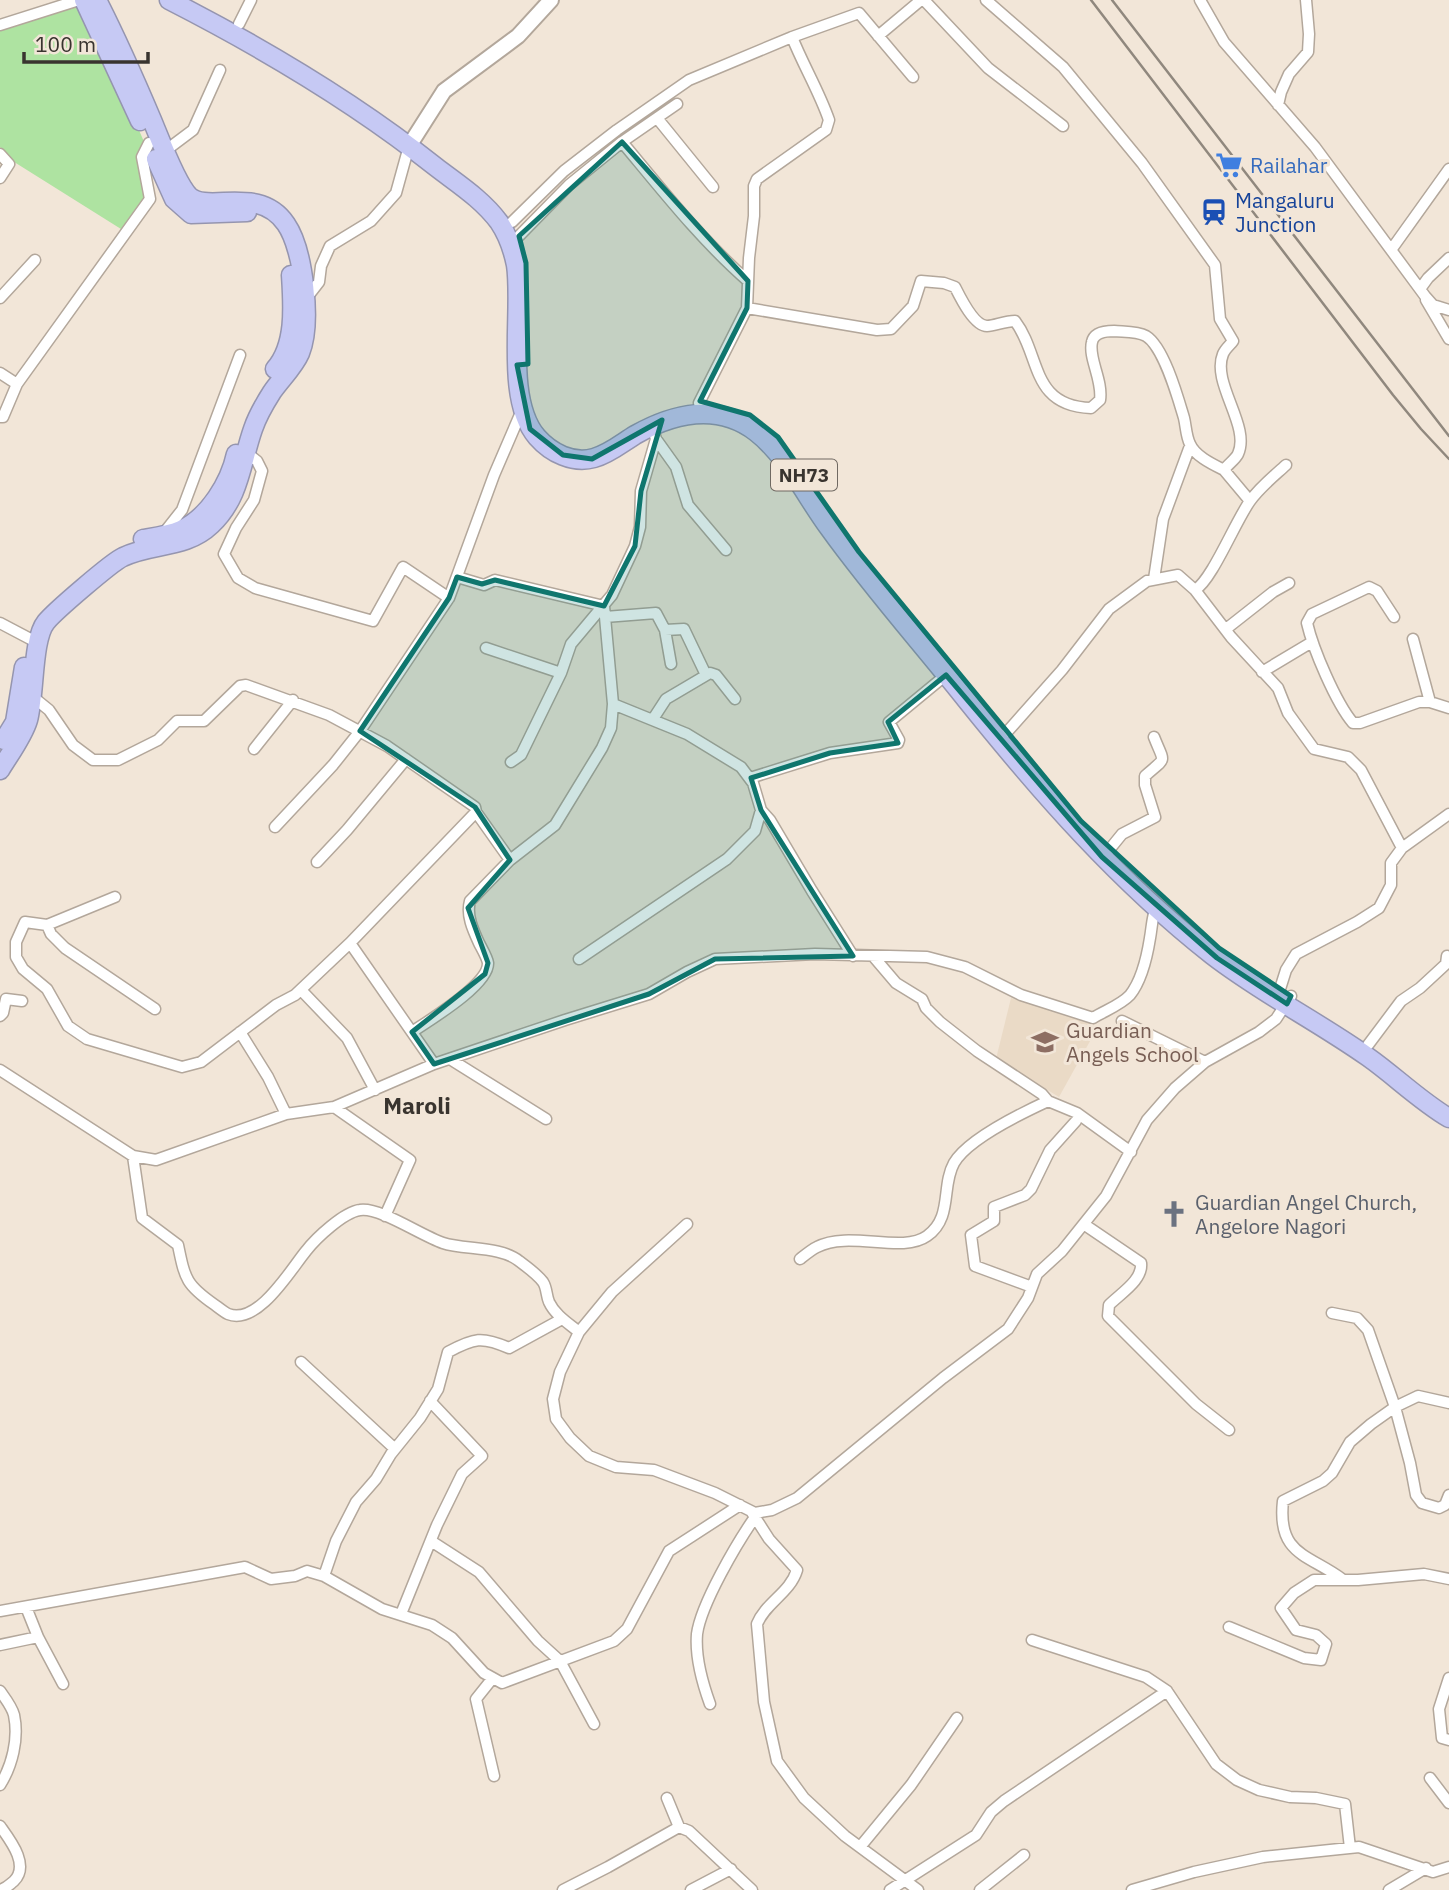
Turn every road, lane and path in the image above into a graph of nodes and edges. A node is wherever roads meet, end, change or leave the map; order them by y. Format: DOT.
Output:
graph roads {
  1 [pos="81,0"];
  2 [pos="169,0"];
  3 [pos="192,0"];
  4 [pos="251,0"];
  5 [pos="551,0"];
  6 [pos="922,0"];
  7 [pos="986,0"];
  8 [pos="1200,0"];
  9 [pos="1306,0"];
  10 [pos="103,4"];
  11 [pos="239,24"];
  12 [pos="0,25"];
  13 [pos="878,36"];
  14 [pos="792,37"];
  15 [pos="220,71"];
  16 [pos="913,77"];
  17 [pos="677,104"];
  18 [pos="1278,105"];
  19 [pos="657,118"];
  20 [pos="1063,126"];
  21 [pos="412,141"];
  22 [pos="622,142"];
  23 [pos="157,147"];
  24 [pos="0,154"];
  25 [pos="1449,169"];
  26 [pos="0,178"];
  27 [pos="713,187"];
  28 [pos="515,229"];
  29 [pos="1391,250"];
  30 [pos="1449,258"];
  31 [pos="35,260"];
  32 [pos="748,281"];
  33 [pos="1422,293"];
  34 [pos="0,298"];
  35 [pos="304,300"];
  36 [pos="747,308"];
  37 [pos="1449,310"];
  38 [pos="1449,340"];
  39 [pos="240,355"];
  40 [pos="522,364"];
  41 [pos="0,373"];
  42 [pos="17,384"];
  43 [pos="699,403"];
  44 [pos="523,408"];
  45 [pos="0,417"];
  46 [pos="654,433"];
  47 [pos="1190,446"];
  48 [pos="247,453"];
  49 [pos="1286,465"];
  50 [pos="1224,470"];
  51 [pos="1250,501"];
  52 [pos="163,534"];
  53 [pos="726,550"];
  54 [pos="457,577"];
  55 [pos="1154,579"];
  56 [pos="1289,583"];
  57 [pos="1195,590"];
  58 [pos="449,598"];
  59 [pos="605,612"];
  60 [pos="1394,617"];
  61 [pos="0,623"];
  62 [pos="1227,629"];
  63 [pos="665,630"];
  64 [pos="1413,639"];
  65 [pos="33,641"];
  66 [pos="1312,642"];
  67 [pos="486,648"];
  68 [pos="671,664"];
  69 [pos="1262,672"];
  70 [pos="561,673"];
  71 [pos="706,675"];
  72 [pos="946,675"];
  73 [pos="33,697"];
  74 [pos="736,699"];
  75 [pos="293,701"];
  76 [pos="1430,702"];
  77 [pos="613,704"];
  78 [pos="1449,708"];
  79 [pos="653,719"];
  80 [pos="360,731"];
  81 [pos="1007,732"];
  82 [pos="1154,737"];
  83 [pos="0,746"];
  84 [pos="254,749"];
  85 [pos="406,760"];
  86 [pos="511,762"];
  87 [pos="0,770"];
  88 [pos="750,778"];
  89 [pos="761,810"];
  90 [pos="477,812"];
  91 [pos="1449,814"];
  92 [pos="275,827"];
  93 [pos="1402,848"];
  94 [pos="1109,850"];
  95 [pos="510,860"];
  96 [pos="317,862"];
  97 [pos="115,897"];
  98 [pos="1156,907"];
  99 [pos="47,925"];
  100 [pos="350,943"];
  101 [pos="853,956"];
  102 [pos="873,956"];
  103 [pos="1447,956"];
  104 [pos="579,959"];
  105 [pos="301,990"];
  106 [pos="1286,996"];
  107 [pos="22,1001"];
  108 [pos="155,1010"];
  109 [pos="0,1016"];
  110 [pos="1122,1021"];
  111 [pos="240,1032"];
  112 [pos="412,1032"];
  113 [pos="1368,1045"];
  114 [pos="450,1059"];
  115 [pos="1205,1062"];
  116 [pos="434,1064"];
  117 [pos="0,1070"];
  118 [pos="375,1090"];
  119 [pos="1048,1101"];
  120 [pos="1449,1106"];
  121 [pos="334,1107"];
  122 [pos="286,1114"];
  123 [pos="1449,1118"];
  124 [pos="546,1119"];
  125 [pos="1076,1121"];
  126 [pos="1130,1152"];
  127 [pos="133,1156"];
  128 [pos="386,1216"];
  129 [pos="687,1224"];
  130 [pos="1085,1225"];
  131 [pos="800,1259"];
  132 [pos="1032,1287"];
  133 [pos="1332,1313"];
  134 [pos="562,1319"];
  135 [pos="579,1332"];
  136 [pos="301,1362"];
  137 [pos="430,1401"];
  138 [pos="1449,1403"];
  139 [pos="1395,1407"];
  140 [pos="1229,1430"];
  141 [pos="396,1449"];
  142 [pos="1449,1495"];
  143 [pos="740,1505"];
  144 [pos="1444,1509"];
  145 [pos="753,1514"];
  146 [pos="431,1541"];
  147 [pos="324,1576"];
  148 [pos="1343,1579"];
  149 [pos="1449,1579"];
  150 [pos="26,1606"];
  151 [pos="0,1611"];
  152 [pos="401,1614"];
  153 [pos="1229,1627"];
  154 [pos="38,1637"];
  155 [pos="1032,1640"];
  156 [pos="0,1645"];
  157 [pos="560,1661"];
  158 [pos="1449,1678"];
  159 [pos="492,1679"];
  160 [pos="63,1684"];
  161 [pos="0,1691"];
  162 [pos="1167,1691"];
  163 [pos="710,1704"];
  164 [pos="957,1718"];
  165 [pos="594,1724"];
  166 [pos="1449,1740"];
  167 [pos="494,1776"];
  168 [pos="1430,1778"];
  169 [pos="0,1785"];
  170 [pos="667,1798"];
  171 [pos="1449,1803"];
  172 [pos="0,1826"];
  173 [pos="679,1827"];
  174 [pos="860,1847"];
  175 [pos="1350,1848"];
  176 [pos="1024,1854"];
  177 [pos="1449,1867"];
  178 [pos="1426,1868"];
  179 [pos="731,1869"];
  180 [pos="906,1880"];
  181 [pos="0,1890"];
  182 [pos="562,1890"];
  183 [pos="691,1890"];
  184 [pos="751,1890"];
  185 [pos="890,1890"];
  186 [pos="918,1890"];
  187 [pos="980,1890"];
  188 [pos="1132,1890"];
  189 [pos="1389,1890"];
  1 -- 12 [label="street"];
  1 -- 23 [label="highway"];
  2 -- 21 [label="highway, NH73"];
  3 -- 11 [label="highway, NH73"];
  4 -- 11 [label="street"];
  5 -- 21 [label="street"];
  6 -- 13 [label="street"];
  6 -- 20 [label="street"];
  7 -- 50 [label="street"];
  8 -- 18 [label="street"];
  9 -- 18 [label="street"];
  10 -- 23 [label="highway"];
  11 -- 21 [label="highway, NH73"];
  13 -- 14 [label="street"];
  13 -- 16 [label="street"];
  14 -- 28 [label="street"];
  14 -- 32 [label="street"];
  15 -- 23 [label="street"];
  17 -- 19 [label="street"];
  18 -- 29 [label="street"];
  19 -- 22 [label="street"];
  19 -- 27 [label="street"];
  21 -- 28 [label="highway, NH73"];
  21 -- 35 [label="street"];
  21 -- 40 [label="highway, NH73"];
  22 -- 28 [label="street"];
  22 -- 32 [label="street"];
  23 -- 35 [label="highway"];
  23 -- 42 [label="street"];
  23 -- 52 [label="highway"];
  24 -- 26 [label="street"];
  25 -- 29 [label="street"];
  28 -- 40 [label="highway, NH73"];
  29 -- 33 [label="street"];
  30 -- 33 [label="street"];
  31 -- 34 [label="street"];
  32 -- 36 [label="street"];
  33 -- 37 [label="street"];
  33 -- 38 [label="street"];
  35 -- 48 [label="highway"];
  36 -- 43 [label="street"];
  36 -- 47 [label="street"];
  39 -- 52 [label="street"];
  40 -- 43 [label="highway, NH73"];
  40 -- 44 [label="highway, NH73"];
  41 -- 42 [label="street"];
  42 -- 45 [label="street"];
  43 -- 81 [label="highway, NH73"];
  44 -- 46 [label="highway, NH73"];
  44 -- 54 [label="street"];
  46 -- 53 [label="street"];
  46 -- 59 [label="street"];
  46 -- 72 [label="highway, NH73"];
  47 -- 50 [label="street"];
  47 -- 55 [label="street"];
  48 -- 58 [label="street"];
  48 -- 65 [label="highway"];
  49 -- 51 [label="street"];
  50 -- 51 [label="street"];
  51 -- 57 [label="street"];
  52 -- 65 [label="highway"];
  54 -- 58 [label="street"];
  54 -- 59 [label="street"];
  55 -- 57 [label="street"];
  55 -- 81 [label="street"];
  56 -- 62 [label="street"];
  57 -- 62 [label="street"];
  58 -- 80 [label="street"];
  59 -- 63 [label="street"];
  59 -- 70 [label="street"];
  59 -- 77 [label="street"];
  60 -- 66 [label="street"];
  61 -- 65 [label="street"];
  62 -- 69 [label="street"];
  63 -- 68 [label="street"];
  63 -- 71 [label="street"];
  64 -- 76 [label="street"];
  65 -- 73 [label="highway"];
  65 -- 83 [label="highway"];
  66 -- 69 [label="street"];
  66 -- 76 [label="street"];
  67 -- 70 [label="street"];
  69 -- 93 [label="street"];
  70 -- 86 [label="street"];
  71 -- 74 [label="street"];
  71 -- 79 [label="street"];
  72 -- 88 [label="street"];
  72 -- 98 [label="highway, NH73"];
  73 -- 75 [label="street"];
  73 -- 87 [label="highway"];
  75 -- 80 [label="street"];
  75 -- 84 [label="street"];
  76 -- 78 [label="street"];
  77 -- 79 [label="street"];
  77 -- 95 [label="street"];
  79 -- 88 [label="street"];
  80 -- 85 [label="street"];
  80 -- 92 [label="street"];
  81 -- 94 [label="highway, NH73"];
  82 -- 94 [label="street"];
  85 -- 90 [label="street"];
  85 -- 96 [label="street"];
  88 -- 89 [label="street"];
  89 -- 101 [label="street"];
  89 -- 104 [label="street"];
  90 -- 95 [label="street"];
  90 -- 100 [label="street"];
  91 -- 93 [label="street"];
  93 -- 106 [label="street"];
  94 -- 106 [label="highway, NH73"];
  95 -- 112 [label="street"];
  97 -- 99 [label="street"];
  98 -- 102 [label="street"];
  98 -- 106 [label="highway, NH73"];
  99 -- 108 [label="street"];
  99 -- 111 [label="street"];
  100 -- 105 [label="street"];
  100 -- 112 [label="street"];
  101 -- 102 [label="street"];
  101 -- 114 [label="street"];
  102 -- 119 [label="street"];
  103 -- 113 [label="street"];
  105 -- 111 [label="street"];
  105 -- 118 [label="street"];
  106 -- 113 [label="highway, NH73"];
  106 -- 115 [label="street"];
  106 -- 123 [label="highway, NH73"];
  107 -- 109 [label="street"];
  110 -- 115 [label="street"];
  111 -- 122 [label="street"];
  112 -- 116 [label="street"];
  113 -- 120 [label="highway, NH73"];
  114 -- 116 [label="street"];
  114 -- 124 [label="street"];
  115 -- 126 [label="street"];
  116 -- 118 [label="street"];
  117 -- 127 [label="street"];
  118 -- 121 [label="street"];
  119 -- 126 [label="street"];
  119 -- 131 [label="street"];
  121 -- 122 [label="street"];
  121 -- 128 [label="street"];
  122 -- 127 [label="street"];
  125 -- 132 [label="street"];
  126 -- 130 [label="street"];
  127 -- 128 [label="street"];
  128 -- 134 [label="street"];
  129 -- 135 [label="street"];
  130 -- 132 [label="street"];
  130 -- 140 [label="street"];
  132 -- 145 [label="street"];
  133 -- 139 [label="street"];
  134 -- 135 [label="street"];
  134 -- 137 [label="street"];
  135 -- 143 [label="street"];
  136 -- 141 [label="street"];
  137 -- 141 [label="street"];
  137 -- 146 [label="street"];
  138 -- 139 [label="street"];
  139 -- 144 [label="street"];
  139 -- 148 [label="street"];
  141 -- 147 [label="street"];
  142 -- 144 [label="street"];
  143 -- 145 [label="street"];
  143 -- 157 [label="street"];
  145 -- 163 [label="street"];
  145 -- 174 [label="street"];
  146 -- 152 [label="street"];
  146 -- 157 [label="street"];
  147 -- 150 [label="street"];
  147 -- 152 [label="street"];
  148 -- 149 [label="street"];
  148 -- 153 [label="street"];
  150 -- 151 [label="street"];
  150 -- 154 [label="street"];
  152 -- 159 [label="street"];
  154 -- 156 [label="street"];
  154 -- 160 [label="street"];
  155 -- 162 [label="street"];
  157 -- 159 [label="street"];
  157 -- 165 [label="street"];
  158 -- 166 [label="street"];
  159 -- 167 [label="street"];
  161 -- 169 [label="street"];
  162 -- 175 [label="street"];
  162 -- 180 [label="street"];
  164 -- 174 [label="street"];
  168 -- 171 [label="street"];
  170 -- 173 [label="street"];
  172 -- 181 [label="street"];
  173 -- 179 [label="street"];
  173 -- 182 [label="street"];
  174 -- 180 [label="street"];
  175 -- 178 [label="street"];
  175 -- 188 [label="street"];
  176 -- 187 [label="street"];
  177 -- 178 [label="street"];
  178 -- 189 [label="street"];
  179 -- 183 [label="street"];
  179 -- 184 [label="street"];
  180 -- 185 [label="street"];
  180 -- 186 [label="street"];
}
